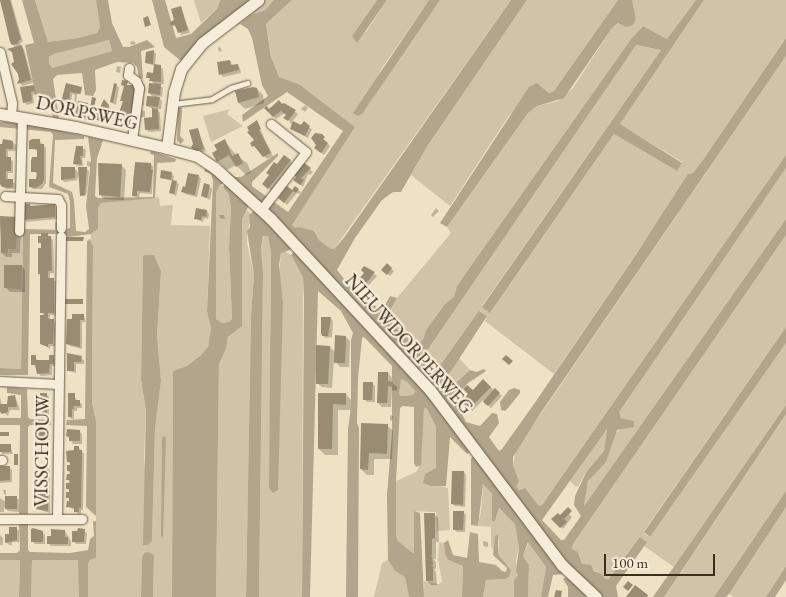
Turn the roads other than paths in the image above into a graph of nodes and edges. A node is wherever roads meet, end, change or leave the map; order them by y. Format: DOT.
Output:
graph roads {
  1 [pos="258,0"];
  2 [pos="0,52"];
  3 [pos="129,68"];
  4 [pos="247,83"];
  5 [pos="172,104"];
  6 [pos="15,120"];
  7 [pos="271,124"];
  8 [pos="132,140"];
  9 [pos="166,148"];
  10 [pos="5,196"];
  11 [pos="20,196"];
  12 [pos="260,210"];
  13 [pos="19,230"];
  14 [pos="0,381"];
  15 [pos="58,384"];
  16 [pos="57,518"];
  17 [pos="82,518"];
  18 [pos="0,519"];
  19 [pos="596,597"];
  1 -- 5 [label="street"];
  2 -- 6 [label="street"];
  3 -- 8 [label="street"];
  4 -- 5 [label="lane"];
  5 -- 9 [label="street"];
  6 -- 8 [label="street, DORPSWEG"];
  6 -- 11 [label="street"];
  7 -- 12 [label="street"];
  8 -- 9 [label="street, DORPSWEG"];
  9 -- 12 [label="street, NIEUWDORPERWEG"];
  10 -- 11 [label="street"];
  11 -- 13 [label="street"];
  11 -- 15 [label="street, VISSCHOUW"];
  12 -- 19 [label="street, NIEUWDORPERWEG"];
  14 -- 15 [label="street"];
  15 -- 16 [label="street, VISSCHOUW"];
  16 -- 17 [label="street, VISSCHOUW"];
  16 -- 18 [label="street, VISSCHOUW"];
}
